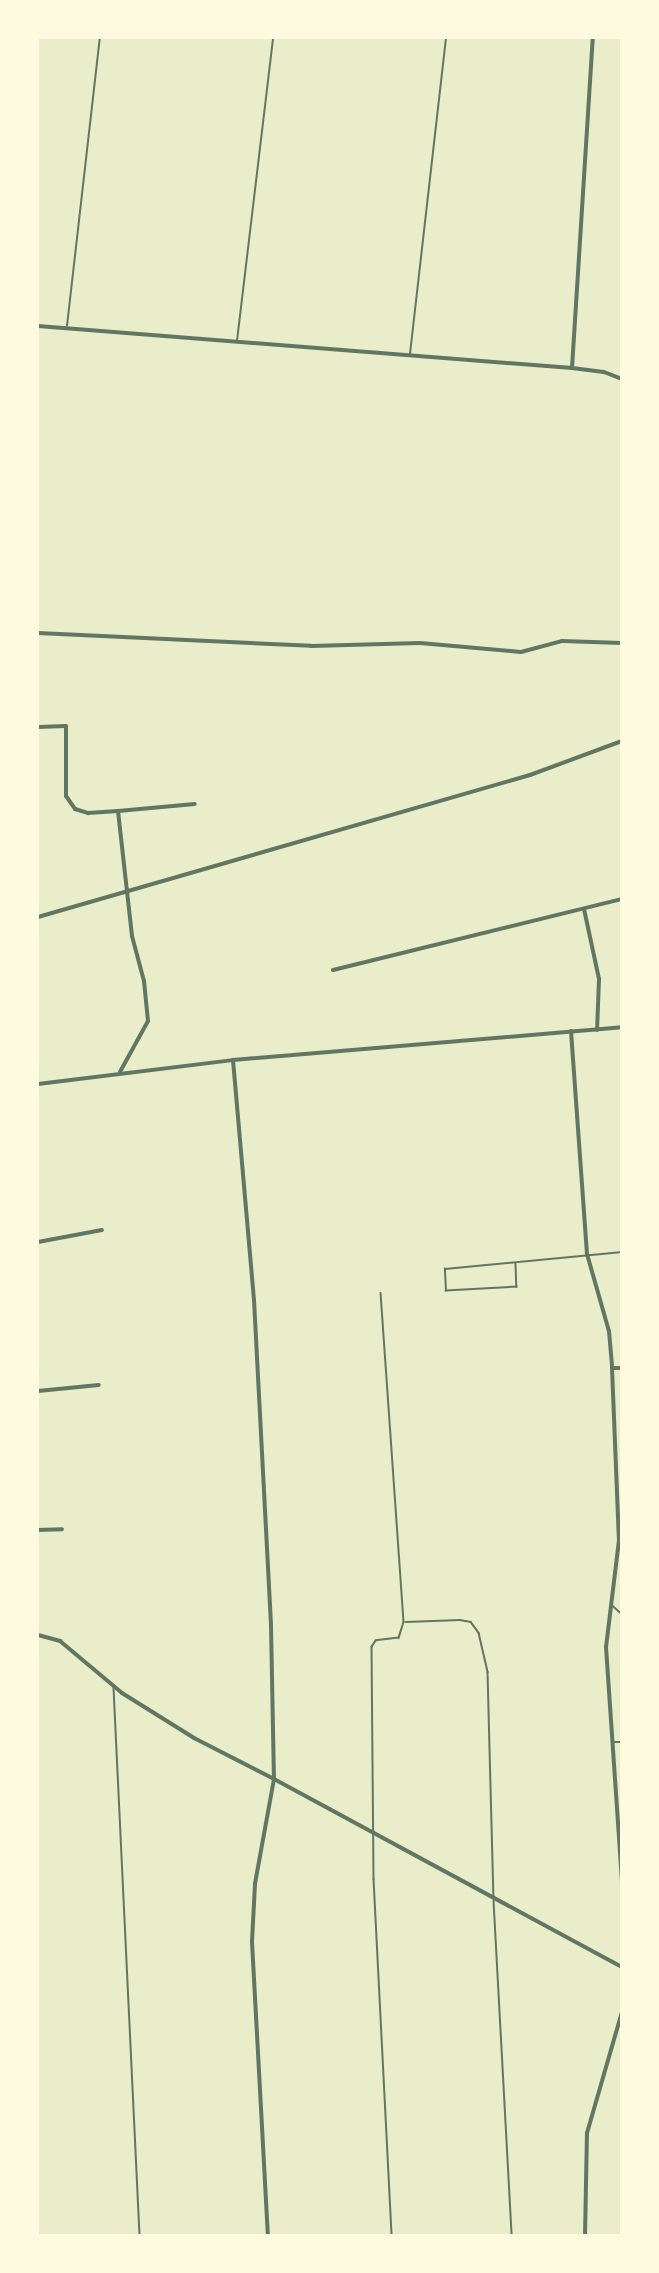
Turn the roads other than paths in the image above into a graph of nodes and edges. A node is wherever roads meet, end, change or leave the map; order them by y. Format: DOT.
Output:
graph roads {
  1 [pos="100,38"];
  2 [pos="273,38"];
  3 [pos="446,38"];
  4 [pos="592,38"];
  5 [pos="38,326"];
  6 [pos="67,328"];
  7 [pos="237,342"];
  8 [pos="410,355"];
  9 [pos="572,369"];
  10 [pos="621,380"];
  11 [pos="38,633"];
  12 [pos="621,643"];
  13 [pos="38,727"];
  14 [pos="621,741"];
  15 [pos="195,804"];
  16 [pos="118,811"];
  17 [pos="127,890"];
  18 [pos="621,899"];
  19 [pos="584,909"];
  20 [pos="38,917"];
  21 [pos="333,970"];
  22 [pos="621,1028"];
  23 [pos="597,1029"];
  24 [pos="571,1031"];
  25 [pos="233,1060"];
  26 [pos="120,1072"];
  27 [pos="38,1084"];
  28 [pos="102,1230"];
  29 [pos="38,1242"];
  30 [pos="621,1252"];
  31 [pos="587,1254"];
  32 [pos="516,1264"];
  33 [pos="381,1293"];
  34 [pos="612,1368"];
  35 [pos="621,1368"];
  36 [pos="99,1385"];
  37 [pos="38,1391"];
  38 [pos="63,1529"];
  39 [pos="38,1530"];
  40 [pos="610,1602"];
  41 [pos="621,1614"];
  42 [pos="404,1622"];
  43 [pos="38,1635"];
  44 [pos="114,1686"];
  45 [pos="612,1742"];
  46 [pos="621,1742"];
  47 [pos="274,1779"];
  48 [pos="375,1834"];
  49 [pos="621,1882"];
  50 [pos="494,1899"];
  51 [pos="621,1967"];
  52 [pos="621,2012"];
  53 [pos="140,2235"];
  54 [pos="268,2235"];
  55 [pos="392,2235"];
  56 [pos="512,2235"];
  57 [pos="585,2235"];
  1 -- 6 [label="lane"];
  2 -- 7 [label="lane"];
  3 -- 8 [label="lane"];
  4 -- 9 [label="street"];
  5 -- 6 [label="street"];
  6 -- 7 [label="street"];
  7 -- 8 [label="street"];
  8 -- 9 [label="street"];
  9 -- 10 [label="street"];
  11 -- 12 [label="street"];
  13 -- 16 [label="street"];
  14 -- 17 [label="street"];
  15 -- 16 [label="street"];
  16 -- 17 [label="street"];
  17 -- 20 [label="street"];
  17 -- 26 [label="street"];
  18 -- 19 [label="street"];
  19 -- 21 [label="street"];
  19 -- 23 [label="street"];
  22 -- 23 [label="street"];
  23 -- 24 [label="street"];
  24 -- 25 [label="street"];
  24 -- 31 [label="street"];
  25 -- 26 [label="street"];
  25 -- 47 [label="street"];
  26 -- 27 [label="street"];
  28 -- 29 [label="street"];
  30 -- 31 [label="lane"];
  31 -- 32 [label="lane"];
  31 -- 34 [label="street"];
  32 -- 32 [label="lane"];
  33 -- 42 [label="lane"];
  34 -- 35 [label="street"];
  34 -- 40 [label="street"];
  36 -- 37 [label="street"];
  38 -- 39 [label="street"];
  40 -- 41 [label="lane"];
  40 -- 45 [label="street"];
  42 -- 48 [label="lane"];
  42 -- 50 [label="lane"];
  43 -- 44 [label="street"];
  44 -- 47 [label="street"];
  44 -- 53 [label="lane"];
  45 -- 46 [label="lane"];
  45 -- 49 [label="street"];
  47 -- 48 [label="street"];
  47 -- 54 [label="street"];
  48 -- 50 [label="street"];
  48 -- 55 [label="lane"];
  50 -- 51 [label="street"];
  50 -- 56 [label="lane"];
  52 -- 57 [label="street"];
}
